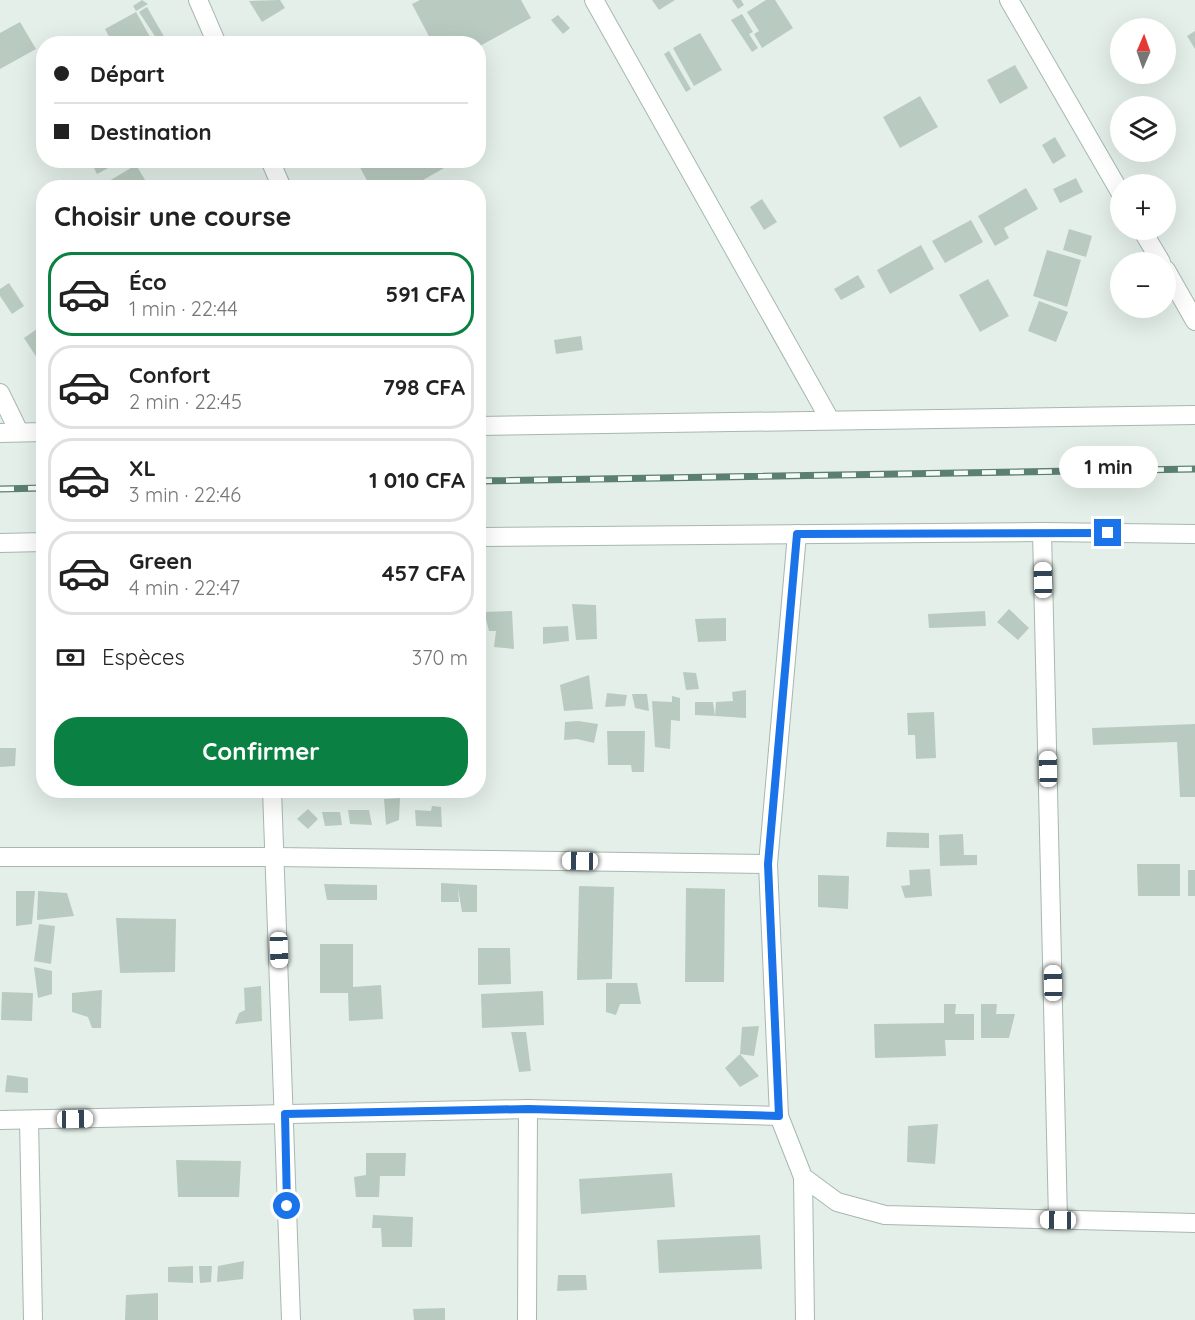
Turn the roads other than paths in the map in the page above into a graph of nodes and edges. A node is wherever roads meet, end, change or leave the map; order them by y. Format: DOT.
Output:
graph roads {
  1 [pos="198,0"];
  2 [pos="594,0"];
  3 [pos="1010,0"];
  4 [pos="214,36"];
  5 [pos="1110,175"];
  6 [pos="1176,288"];
  7 [pos="1195,321"];
  8 [pos="0,393"];
  9 [pos="1195,415"];
  10 [pos="830,420"];
  11 [pos="486,426"];
  12 [pos="19,432"];
  13 [pos="36,432"];
  14 [pos="0,433"];
  15 [pos="1042,532"];
  16 [pos="797,534"];
  17 [pos="1195,534"];
  18 [pos="486,537"];
  19 [pos="36,542"];
  20 [pos="0,543"];
  21 [pos="273,798"];
  22 [pos="0,856"];
  23 [pos="276,857"];
  24 [pos="768,864"];
  25 [pos="528,1109"];
  26 [pos="285,1114"];
  27 [pos="779,1116"];
  28 [pos="0,1120"];
  29 [pos="29,1120"];
  30 [pos="803,1177"];
  31 [pos="1058,1220"];
  32 [pos="1195,1223"];
  33 [pos="33,1320"];
  34 [pos="291,1320"];
  35 [pos="527,1320"];
  36 [pos="805,1320"];
  1 -- 4 [label="street"];
  2 -- 10 [label="street"];
  3 -- 5 [label="street"];
  6 -- 7 [label="street"];
  8 -- 12 [label="street"];
  9 -- 10 [label="street"];
  10 -- 11 [label="street"];
  12 -- 13 [label="street"];
  12 -- 14 [label="street"];
  15 -- 16 [label="street"];
  15 -- 17 [label="street"];
  15 -- 31 [label="street"];
  16 -- 18 [label="street"];
  16 -- 24 [label="street"];
  19 -- 20 [label="street"];
  21 -- 23 [label="street"];
  22 -- 23 [label="street"];
  23 -- 24 [label="street"];
  23 -- 26 [label="street"];
  24 -- 27 [label="street"];
  25 -- 26 [label="street"];
  25 -- 27 [label="street"];
  25 -- 35 [label="street"];
  26 -- 29 [label="street"];
  26 -- 34 [label="street"];
  27 -- 30 [label="street"];
  28 -- 29 [label="street"];
  29 -- 33 [label="street"];
  30 -- 31 [label="street"];
  30 -- 36 [label="street"];
  31 -- 32 [label="street"];
}
